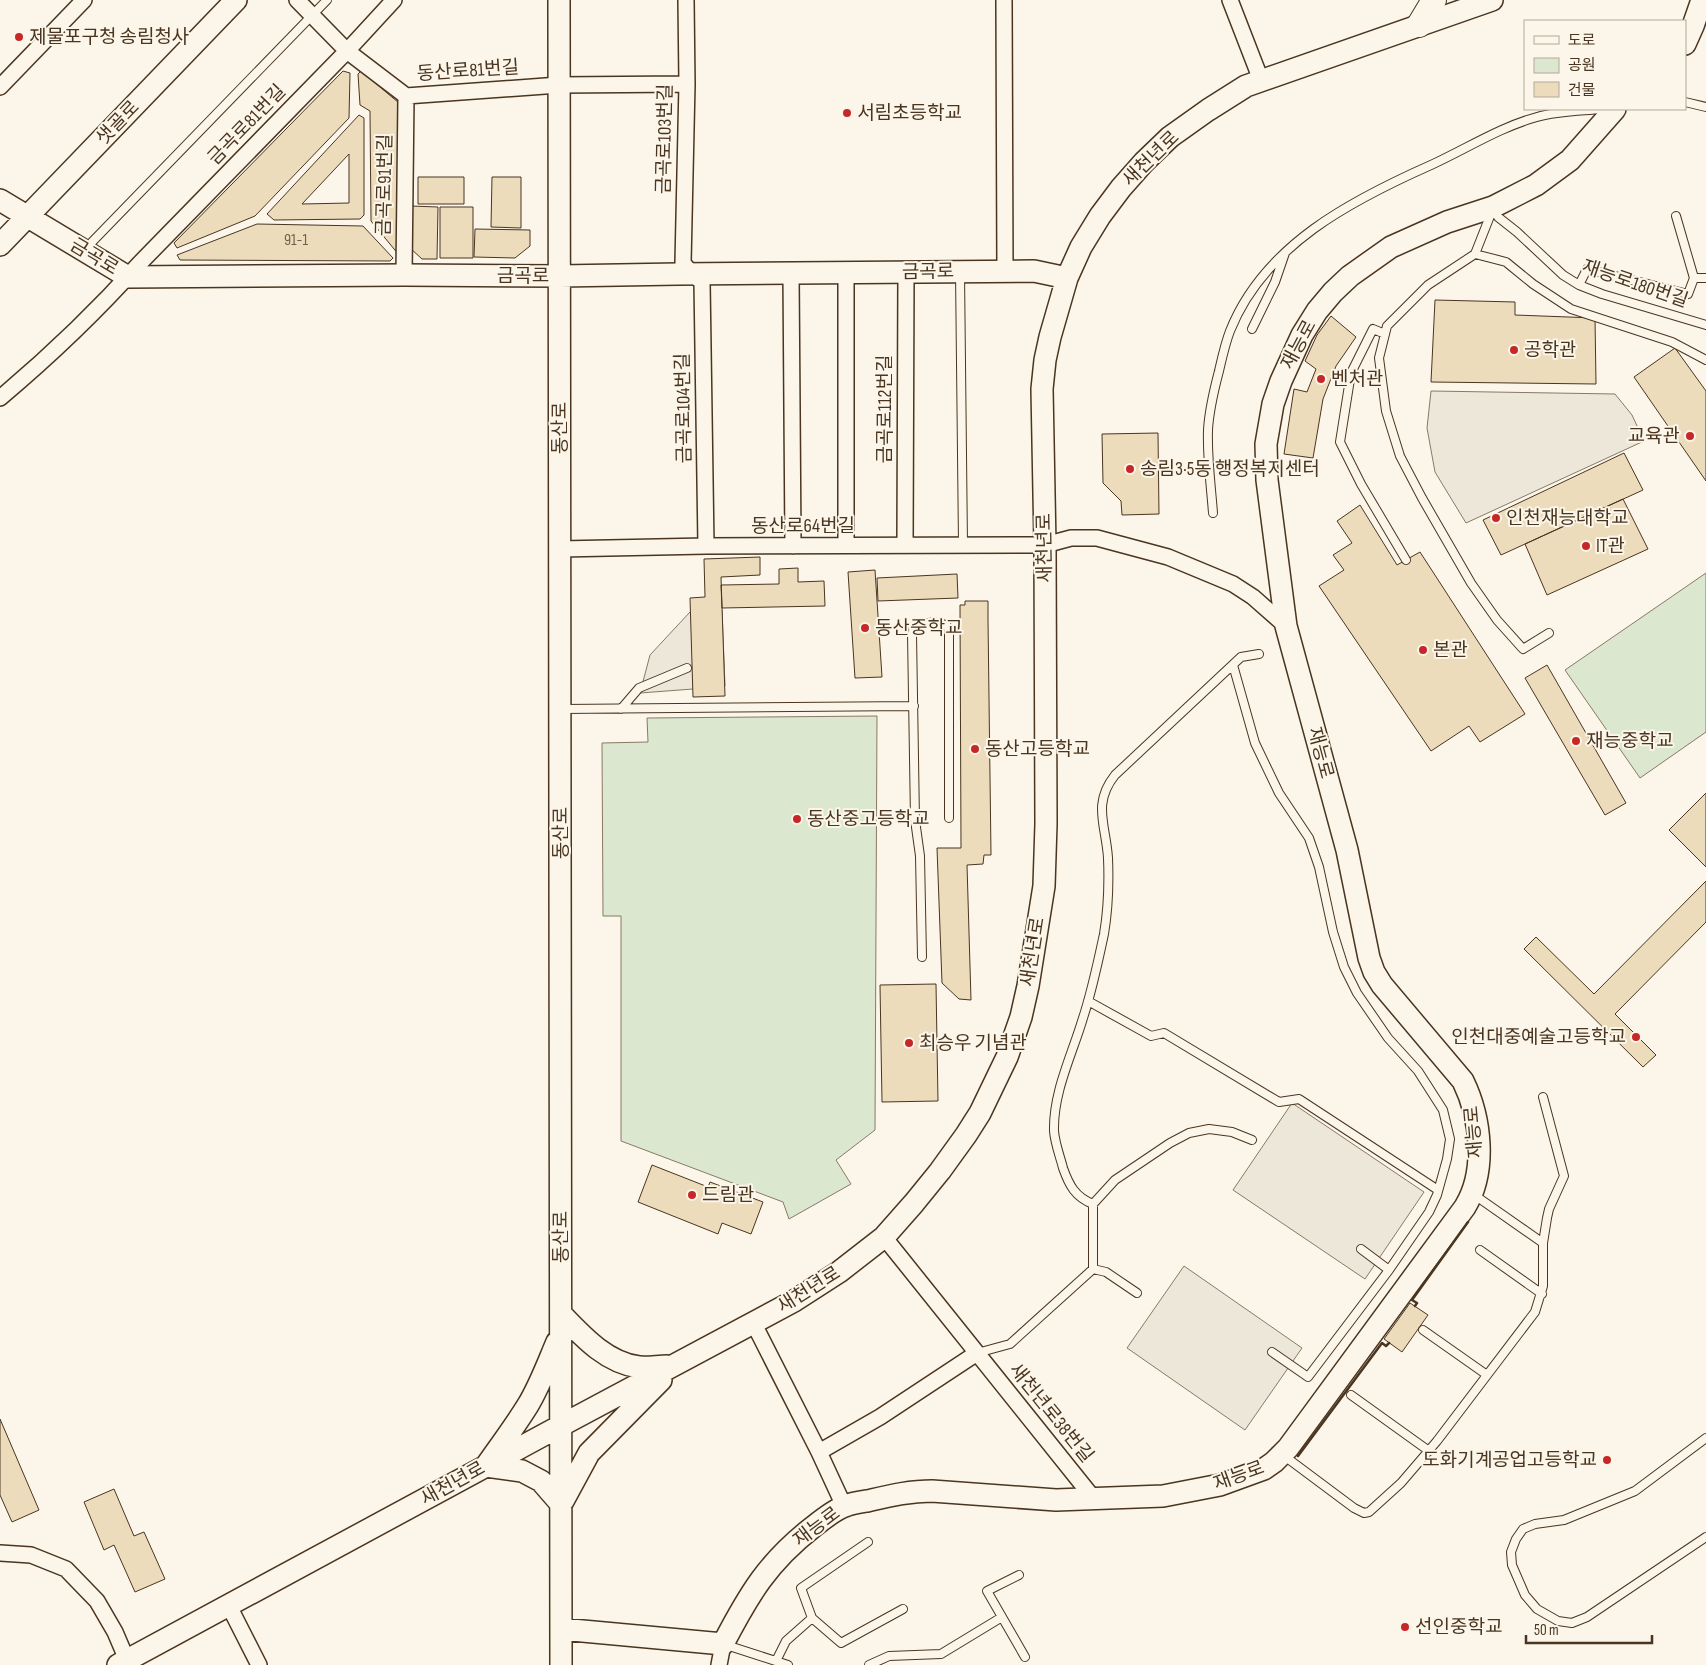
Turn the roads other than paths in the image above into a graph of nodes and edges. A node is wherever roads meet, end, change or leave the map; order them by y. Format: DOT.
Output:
graph roads {
  1 [pos="84,0"];
  2 [pos="236,0"];
  3 [pos="297,0"];
  4 [pos="327,0"];
  5 [pos="394,0"];
  6 [pos="559,0"];
  7 [pos="686,0"];
  8 [pos="1004,0"];
  9 [pos="1230,0"];
  10 [pos="1434,0"];
  11 [pos="1492,0"];
  12 [pos="1702,0"];
  13 [pos="312,16"];
  14 [pos="1419,25"];
  15 [pos="1686,42"];
  16 [pos="347,52"];
  17 [pos="1261,80"];
  18 [pos="687,84"];
  19 [pos="559,85"];
  20 [pos="0,87"];
  21 [pos="406,96"];
  22 [pos="1686,102"];
  23 [pos="1706,107"];
  24 [pos="1589,110"];
  25 [pos="1614,110"];
  26 [pos="0,200"];
  27 [pos="1493,207"];
  28 [pos="1676,216"];
  29 [pos="28,217"];
  30 [pos="92,242"];
  31 [pos="0,245"];
  32 [pos="1286,252"];
  33 [pos="1475,254"];
  34 [pos="1006,271"];
  35 [pos="906,272"];
  36 [pos="960,272"];
  37 [pos="846,273"];
  38 [pos="692,274"];
  39 [pos="791,274"];
  40 [pos="404,275"];
  41 [pos="560,276"];
  42 [pos="128,277"];
  43 [pos="1067,278"];
  44 [pos="1694,278"];
  45 [pos="1706,278"];
  46 [pos="1579,284"];
  47 [pos="1706,325"];
  48 [pos="1252,329"];
  49 [pos="1385,334"];
  50 [pos="1706,360"];
  51 [pos="0,398"];
  52 [pos="1213,513"];
  53 [pos="846,545"];
  54 [pos="905,545"];
  55 [pos="963,545"];
  56 [pos="1045,545"];
  57 [pos="706,546"];
  58 [pos="793,546"];
  59 [pos="560,549"];
  60 [pos="1406,560"];
  61 [pos="1286,626"];
  62 [pos="1549,633"];
  63 [pos="1259,654"];
  64 [pos="1233,665"];
  65 [pos="687,668"];
  66 [pos="914,706"];
  67 [pos="560,709"];
  68 [pos="621,709"];
  69 [pos="949,818"];
  70 [pos="922,957"];
  71 [pos="1088,1001"];
  72 [pos="1543,1097"];
  73 [pos="1252,1140"];
  74 [pos="1438,1190"];
  75 [pos="1473,1194"];
  76 [pos="1093,1204"];
  77 [pos="884,1236"];
  78 [pos="1543,1243"];
  79 [pos="1361,1249"];
  80 [pos="1480,1250"];
  81 [pos="1093,1269"];
  82 [pos="1388,1270"];
  83 [pos="1137,1293"];
  84 [pos="1542,1294"];
  85 [pos="562,1322"];
  86 [pos="754,1324"];
  87 [pos="1423,1330"];
  88 [pos="1272,1352"];
  89 [pos="977,1353"];
  90 [pos="675,1365"];
  91 [pos="1487,1375"];
  92 [pos="1351,1395"];
  93 [pos="562,1425"];
  94 [pos="1706,1438"];
  95 [pos="1429,1451"];
  96 [pos="819,1452"];
  97 [pos="1283,1454"];
  98 [pos="486,1466"];
  99 [pos="1094,1499"];
  100 [pos="561,1504"];
  101 [pos="844,1506"];
  102 [pos="1706,1537"];
  103 [pos="868,1542"];
  104 [pos="0,1553"];
  105 [pos="1019,1575"];
  106 [pos="229,1606"];
  107 [pos="902,1609"];
  108 [pos="1002,1617"];
  109 [pos="812,1618"];
  110 [pos="561,1629"];
  111 [pos="723,1644"];
  112 [pos="890,1656"];
  113 [pos="1025,1657"];
  114 [pos="776,1661"];
  115 [pos="128,1663"];
  116 [pos="259,1665"];
  117 [pos="561,1665"];
  118 [pos="719,1665"];
  119 [pos="788,1665"];
  120 [pos="869,1665"];
  121 [pos="894,1665"];
  1 -- 20 [label="street"];
  2 -- 29 [label="street, 샛골로"];
  3 -- 13 [label="street, 동산로81번길"];
  4 -- 13 [label="lane"];
  5 -- 16 [label="street, 금곡로81번길"];
  6 -- 19 [label="street, 동산로"];
  7 -- 18 [label="street, 금곡로103번길"];
  8 -- 34 [label="street"];
  9 -- 17 [label="street"];
  10 -- 14 [label="main road"];
  11 -- 14 [label="street, 새천년로"];
  12 -- 15 [label="street"];
  13 -- 16 [label="street, 동산로81번길"];
  13 -- 30 [label="lane"];
  14 -- 17 [label="street, 새천년로"];
  16 -- 21 [label="street, 동산로81번길"];
  16 -- 42 [label="street, 금곡로81번길"];
  17 -- 43 [label="street, 새천년로"];
  18 -- 19 [label="street, 동산로81번길"];
  18 -- 38 [label="street, 금곡로103번길"];
  19 -- 21 [label="street, 동산로81번길"];
  19 -- 41 [label="street, 동산로"];
  21 -- 40 [label="street, 금곡로91번길"];
  22 -- 23 [label="lane"];
  24 -- 32 [label="lane"];
  25 -- 27 [label="street, 재능로"];
  26 -- 29 [label="street, 금곡로"];
  27 -- 33 [label="lane"];
  27 -- 46 [label="lane, 재능로180번길"];
  27 -- 61 [label="street, 재능로"];
  28 -- 44 [label="lane"];
  29 -- 31 [label="street, 샛골로"];
  29 -- 42 [label="street, 금곡로"];
  32 -- 48 [label="lane"];
  32 -- 52 [label="lane"];
  33 -- 49 [label="lane"];
  33 -- 50 [label="lane"];
  34 -- 36 [label="street, 금곡로"];
  34 -- 43 [label="street, 금곡로"];
  35 -- 36 [label="street, 금곡로"];
  35 -- 37 [label="street, 금곡로"];
  35 -- 54 [label="street, 금곡로112번길"];
  36 -- 55 [label="lane"];
  37 -- 39 [label="street, 금곡로"];
  37 -- 53 [label="street"];
  38 -- 39 [label="street, 금곡로"];
  38 -- 41 [label="street, 금곡로"];
  38 -- 57 [label="street, 금곡로104번길"];
  39 -- 58 [label="street"];
  40 -- 41 [label="street, 금곡로"];
  40 -- 42 [label="street, 금곡로"];
  41 -- 59 [label="street, 동산로"];
  42 -- 51 [label="street, 금곡로81번길"];
  43 -- 56 [label="street, 새천년로"];
  44 -- 45 [label="lane"];
  44 -- 46 [label="lane"];
  46 -- 47 [label="lane, 재능로180번길"];
  49 -- 60 [label="lane"];
  49 -- 62 [label="lane"];
  53 -- 54 [label="street, 동산로64번길"];
  53 -- 58 [label="street, 동산로64번길"];
  54 -- 55 [label="street, 동산로64번길"];
  55 -- 56 [label="street, 동산로64번길"];
  56 -- 61 [label="street, 동산로64번길"];
  56 -- 77 [label="street, 새천년로"];
  57 -- 58 [label="street, 동산로64번길"];
  57 -- 59 [label="street, 동산로64번길"];
  59 -- 67 [label="street, 동산로"];
  61 -- 75 [label="street, 재능로"];
  63 -- 64 [label="lane"];
  64 -- 71 [label="lane"];
  64 -- 74 [label="lane"];
  65 -- 68 [label="lane"];
  66 -- 68 [label="lane"];
  66 -- 69 [label="lane"];
  66 -- 70 [label="lane"];
  67 -- 68 [label="lane"];
  67 -- 85 [label="street, 동산로"];
  71 -- 74 [label="lane"];
  71 -- 76 [label="lane"];
  72 -- 78 [label="lane"];
  73 -- 76 [label="lane"];
  74 -- 82 [label="lane"];
  75 -- 78 [label="lane"];
  75 -- 97 [label="street, 재능로"];
  76 -- 81 [label="lane"];
  77 -- 86 [label="street, 새천년로"];
  77 -- 89 [label="street, 새천년로38번길"];
  78 -- 84 [label="lane"];
  79 -- 82 [label="lane"];
  80 -- 84 [label="lane"];
  81 -- 83 [label="lane"];
  81 -- 89 [label="lane"];
  82 -- 88 [label="lane"];
  84 -- 91 [label="lane"];
  85 -- 90 [label="street"];
  85 -- 93 [label="street, 동산로"];
  85 -- 98 [label="street"];
  86 -- 90 [label="street, 새천년로"];
  86 -- 96 [label="street"];
  87 -- 91 [label="lane"];
  89 -- 96 [label="street"];
  89 -- 99 [label="street, 새천년로38번길"];
  90 -- 93 [label="street, 새천년로"];
  90 -- 100 [label="street"];
  91 -- 95 [label="lane"];
  92 -- 95 [label="lane"];
  93 -- 98 [label="street, 새천년로"];
  93 -- 100 [label="street, 동산로"];
  94 -- 102 [label="lane"];
  95 -- 97 [label="lane"];
  96 -- 101 [label="street"];
  97 -- 99 [label="street, 재능로"];
  98 -- 100 [label="street"];
  98 -- 106 [label="street, 새천년로"];
  99 -- 101 [label="street, 재능로"];
  100 -- 110 [label="street, 동산로"];
  101 -- 111 [label="street, 재능로"];
  103 -- 109 [label="lane"];
  104 -- 115 [label="street"];
  105 -- 108 [label="lane"];
  106 -- 115 [label="street, 새천년로"];
  106 -- 116 [label="street"];
  107 -- 109 [label="lane"];
  108 -- 112 [label="lane"];
  108 -- 113 [label="lane"];
  109 -- 114 [label="lane"];
  110 -- 111 [label="street"];
  110 -- 117 [label="street, 동산로"];
  111 -- 114 [label="lane"];
  111 -- 118 [label="street"];
  112 -- 120 [label="lane"];
  112 -- 121 [label="lane"];
  114 -- 119 [label="lane"];
}
